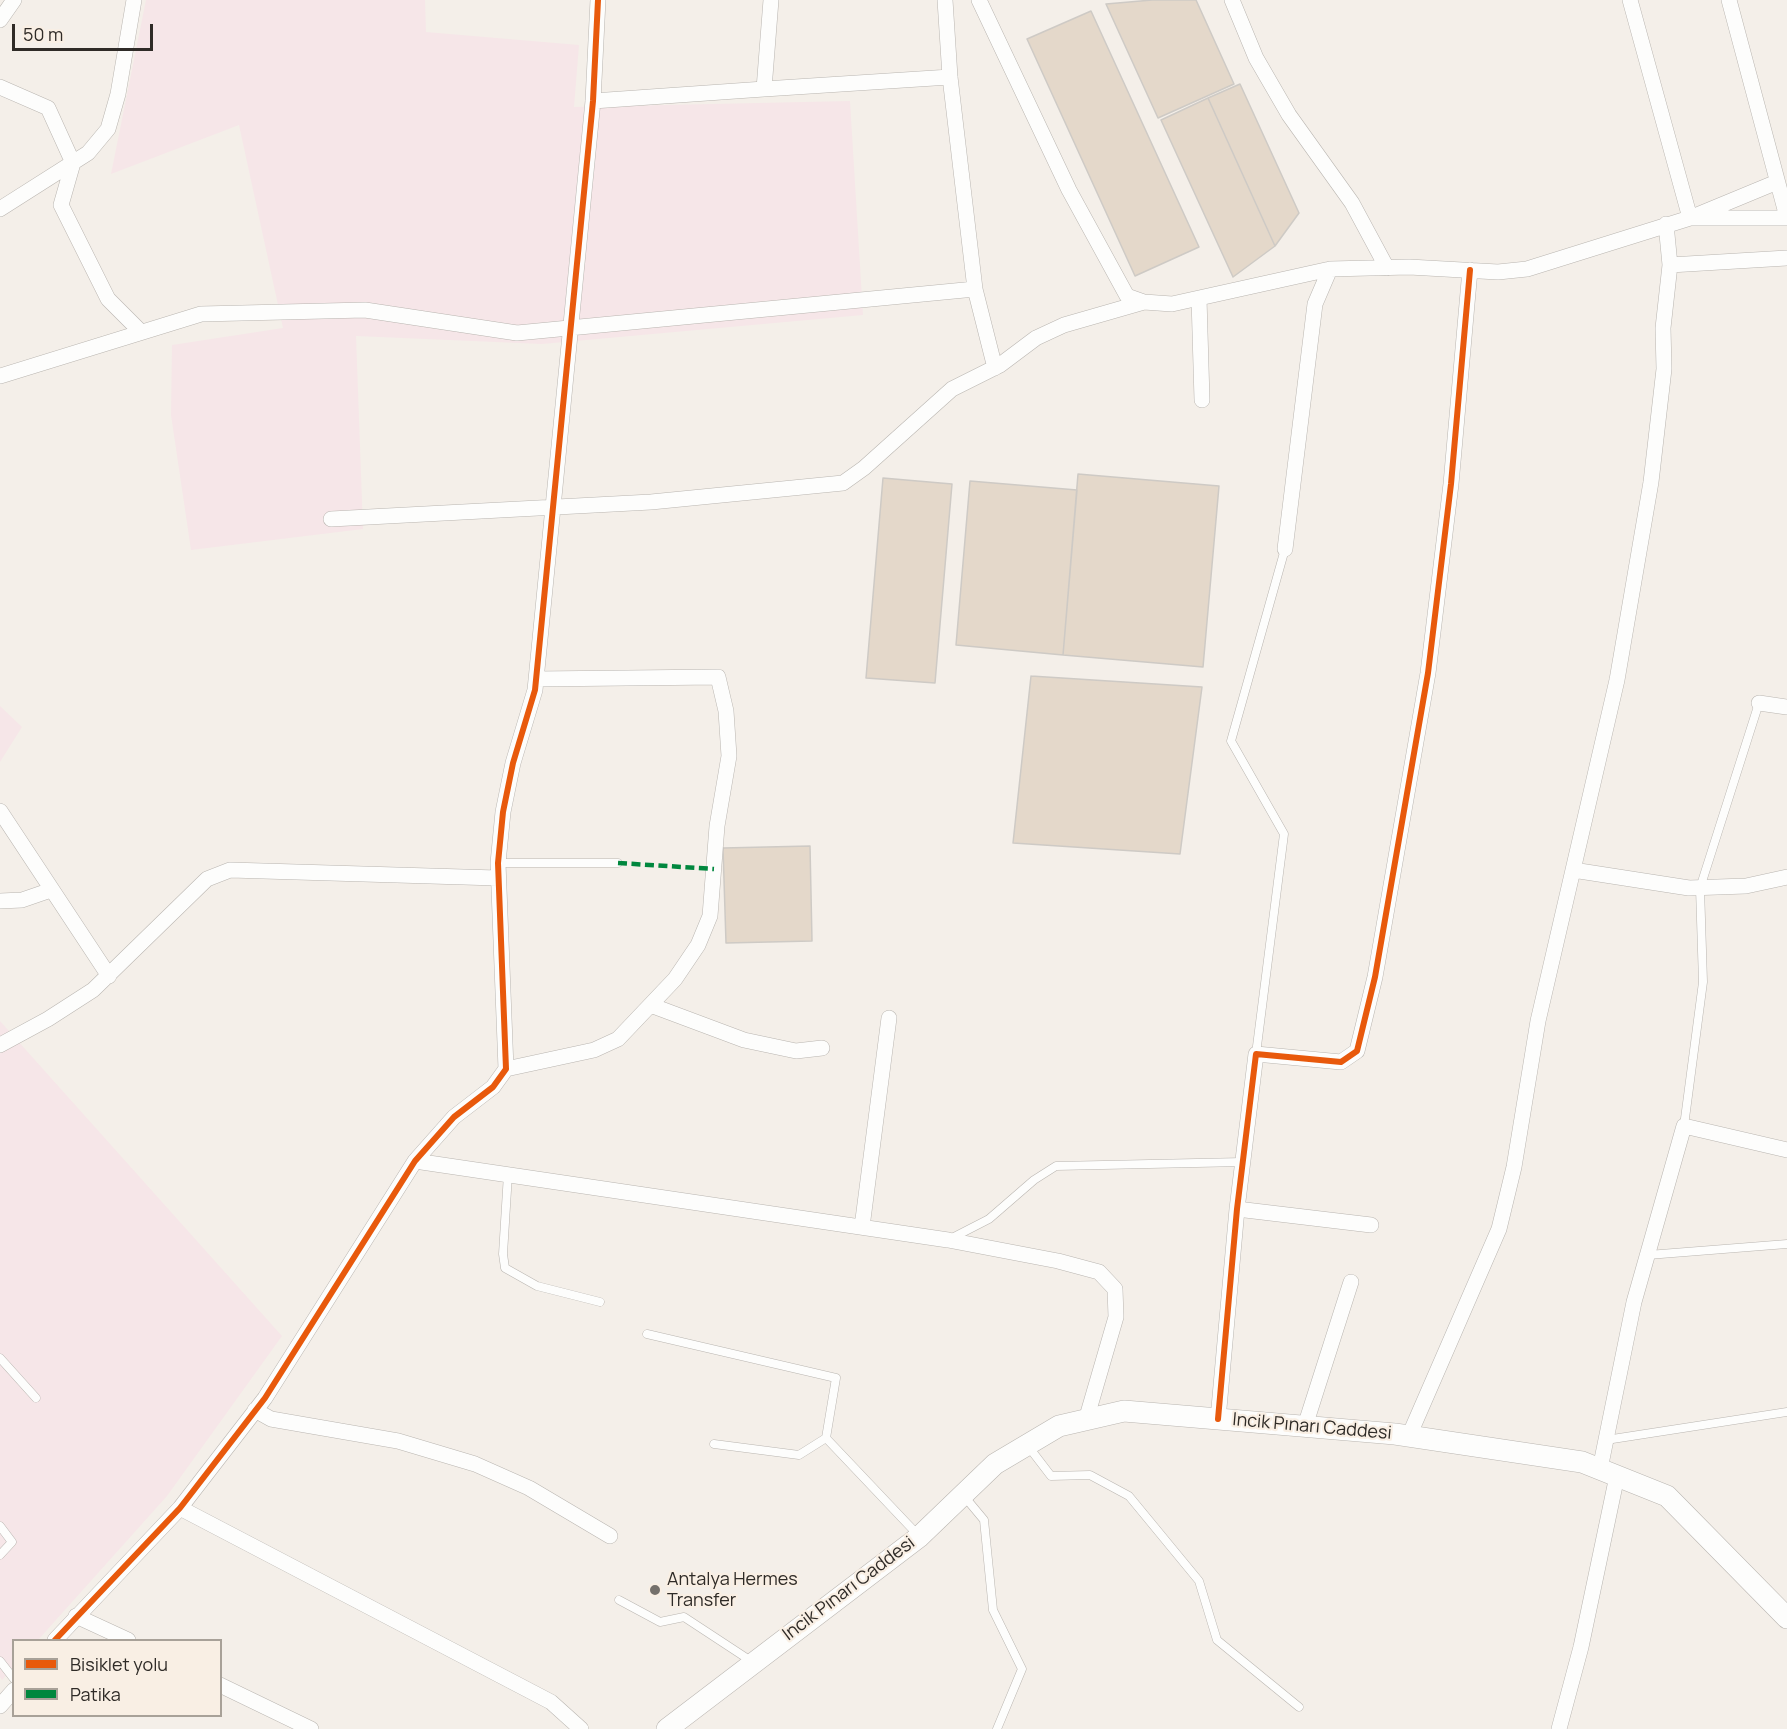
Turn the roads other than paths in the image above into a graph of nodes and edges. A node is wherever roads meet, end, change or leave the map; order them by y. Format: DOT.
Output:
graph roads {
  1 [pos="14,0"];
  2 [pos="134,0"];
  3 [pos="598,0"];
  4 [pos="771,0"];
  5 [pos="945,0"];
  6 [pos="979,0"];
  7 [pos="1232,0"];
  8 [pos="1630,0"];
  9 [pos="1729,0"];
  10 [pos="0,20"];
  11 [pos="950,77"];
  12 [pos="0,87"];
  13 [pos="764,89"];
  14 [pos="593,101"];
  15 [pos="73,163"];
  16 [pos="1777,183"];
  17 [pos="0,209"];
  18 [pos="1787,217"];
  19 [pos="1690,218"];
  20 [pos="1666,224"];
  21 [pos="1787,258"];
  22 [pos="1670,265"];
  23 [pos="1387,268"];
  24 [pos="1330,269"];
  25 [pos="1470,270"];
  26 [pos="975,290"];
  27 [pos="1199,298"];
  28 [pos="1144,302"];
  29 [pos="571,330"];
  30 [pos="141,332"];
  31 [pos="995,368"];
  32 [pos="0,376"];
  33 [pos="1202,400"];
  34 [pos="554,508"];
  35 [pos="331,519"];
  36 [pos="1285,549"];
  37 [pos="536,679"];
  38 [pos="1759,703"];
  39 [pos="1787,706"];
  40 [pos="0,812"];
  41 [pos="618,863"];
  42 [pos="498,870"];
  43 [pos="1573,870"];
  44 [pos="1787,877"];
  45 [pos="1700,888"];
  46 [pos="51,890"];
  47 [pos="0,901"];
  48 [pos="109,976"];
  49 [pos="653,1006"];
  50 [pos="889,1018"];
  51 [pos="0,1045"];
  52 [pos="822,1048"];
  53 [pos="1256,1054"];
  54 [pos="506,1069"];
  55 [pos="1684,1126"];
  56 [pos="1787,1150"];
  57 [pos="415,1161"];
  58 [pos="1243,1162"];
  59 [pos="508,1174"];
  60 [pos="1237,1209"];
  61 [pos="1371,1226"];
  62 [pos="862,1227"];
  63 [pos="948,1240"];
  64 [pos="1787,1244"];
  65 [pos="1648,1255"];
  66 [pos="1351,1282"];
  67 [pos="600,1302"];
  68 [pos="647,1334"];
  69 [pos="0,1358"];
  70 [pos="36,1398"];
  71 [pos="255,1410"];
  72 [pos="1787,1412"];
  73 [pos="1218,1419"];
  74 [pos="1086,1420"];
  75 [pos="1305,1426"];
  76 [pos="1409,1436"];
  77 [pos="826,1438"];
  78 [pos="1606,1440"];
  79 [pos="714,1444"];
  80 [pos="1028,1445"];
  81 [pos="1608,1472"];
  82 [pos="963,1495"];
  83 [pos="180,1508"];
  84 [pos="0,1526"];
  85 [pos="610,1536"];
  86 [pos="919,1536"];
  87 [pos="0,1555"];
  88 [pos="619,1600"];
  89 [pos="76,1616"];
  90 [pos="1787,1618"];
  91 [pos="57,1639"];
  92 [pos="124,1639"];
  93 [pos="0,1661"];
  94 [pos="753,1662"];
  95 [pos="12,1676"];
  96 [pos="222,1686"];
  97 [pos="12,1692"];
  98 [pos="0,1706"];
  99 [pos="1299,1707"];
  100 [pos="311,1729"];
  101 [pos="581,1729"];
  102 [pos="667,1729"];
  103 [pos="998,1729"];
  104 [pos="1559,1729"];
  1 -- 10 [label="street"];
  2 -- 15 [label="street"];
  3 -- 14 [label="street"];
  4 -- 13 [label="street"];
  5 -- 11 [label="street"];
  6 -- 28 [label="street"];
  7 -- 23 [label="street"];
  8 -- 19 [label="street"];
  9 -- 16 [label="street"];
  11 -- 13 [label="street"];
  11 -- 26 [label="street"];
  12 -- 15 [label="street"];
  13 -- 14 [label="street"];
  14 -- 29 [label="street"];
  15 -- 17 [label="street"];
  15 -- 30 [label="street"];
  16 -- 18 [label="street"];
  16 -- 19 [label="street"];
  18 -- 19 [label="street"];
  19 -- 20 [label="street"];
  20 -- 22 [label="street"];
  20 -- 25 [label="street"];
  21 -- 22 [label="street"];
  22 -- 43 [label="street"];
  23 -- 24 [label="street"];
  23 -- 25 [label="street"];
  24 -- 27 [label="street"];
  24 -- 36 [label="street"];
  25 -- 53 [label="street"];
  26 -- 29 [label="street"];
  26 -- 31 [label="street"];
  27 -- 28 [label="street"];
  27 -- 33 [label="street"];
  28 -- 31 [label="street"];
  29 -- 30 [label="street"];
  29 -- 34 [label="street"];
  30 -- 32 [label="street"];
  31 -- 34 [label="street"];
  34 -- 35 [label="street"];
  34 -- 37 [label="street"];
  36 -- 53 [label="lane"];
  37 -- 42 [label="street"];
  37 -- 49 [label="street"];
  38 -- 39 [label="street"];
  38 -- 45 [label="lane"];
  40 -- 46 [label="street"];
  41 -- 42 [label="lane"];
  42 -- 48 [label="street"];
  42 -- 54 [label="street"];
  43 -- 45 [label="street"];
  43 -- 76 [label="street"];
  44 -- 45 [label="street"];
  45 -- 55 [label="lane"];
  46 -- 47 [label="street"];
  46 -- 48 [label="street"];
  48 -- 51 [label="street"];
  49 -- 52 [label="street"];
  49 -- 54 [label="street"];
  50 -- 62 [label="street"];
  53 -- 58 [label="street"];
  54 -- 57 [label="street"];
  55 -- 56 [label="street"];
  55 -- 65 [label="street"];
  57 -- 59 [label="street"];
  57 -- 71 [label="street"];
  58 -- 60 [label="street"];
  58 -- 63 [label="lane"];
  59 -- 62 [label="street"];
  59 -- 67 [label="lane"];
  60 -- 61 [label="street"];
  60 -- 73 [label="street"];
  62 -- 63 [label="street"];
  63 -- 74 [label="street"];
  64 -- 65 [label="lane"];
  65 -- 78 [label="street"];
  66 -- 75 [label="street"];
  68 -- 77 [label="lane"];
  69 -- 70 [label="lane"];
  71 -- 83 [label="street"];
  71 -- 85 [label="street"];
  72 -- 78 [label="lane"];
  73 -- 74 [label="main road, Incik Pınarı Caddesi"];
  73 -- 75 [label="main road, Incik Pınarı Caddesi"];
  74 -- 80 [label="main road, Incik Pınarı Caddesi"];
  75 -- 76 [label="main road, Incik Pınarı Caddesi"];
  76 -- 81 [label="main road, Incik Pınarı Caddesi"];
  77 -- 79 [label="lane"];
  77 -- 86 [label="lane"];
  78 -- 81 [label="street"];
  80 -- 82 [label="main road, Incik Pınarı Caddesi"];
  80 -- 99 [label="lane"];
  81 -- 90 [label="main road, Incik Pınarı Caddesi"];
  81 -- 104 [label="street"];
  82 -- 86 [label="main road, Incik Pınarı Caddesi"];
  82 -- 103 [label="lane"];
  83 -- 89 [label="street"];
  83 -- 101 [label="street"];
  84 -- 87 [label="lane"];
  86 -- 94 [label="main road, Incik Pınarı Caddesi"];
  88 -- 94 [label="lane"];
  89 -- 91 [label="street"];
  89 -- 92 [label="street"];
  93 -- 95 [label="lane"];
  94 -- 102 [label="main road, Incik Pınarı Caddesi"];
  96 -- 100 [label="street"];
  97 -- 98 [label="street"];
}
